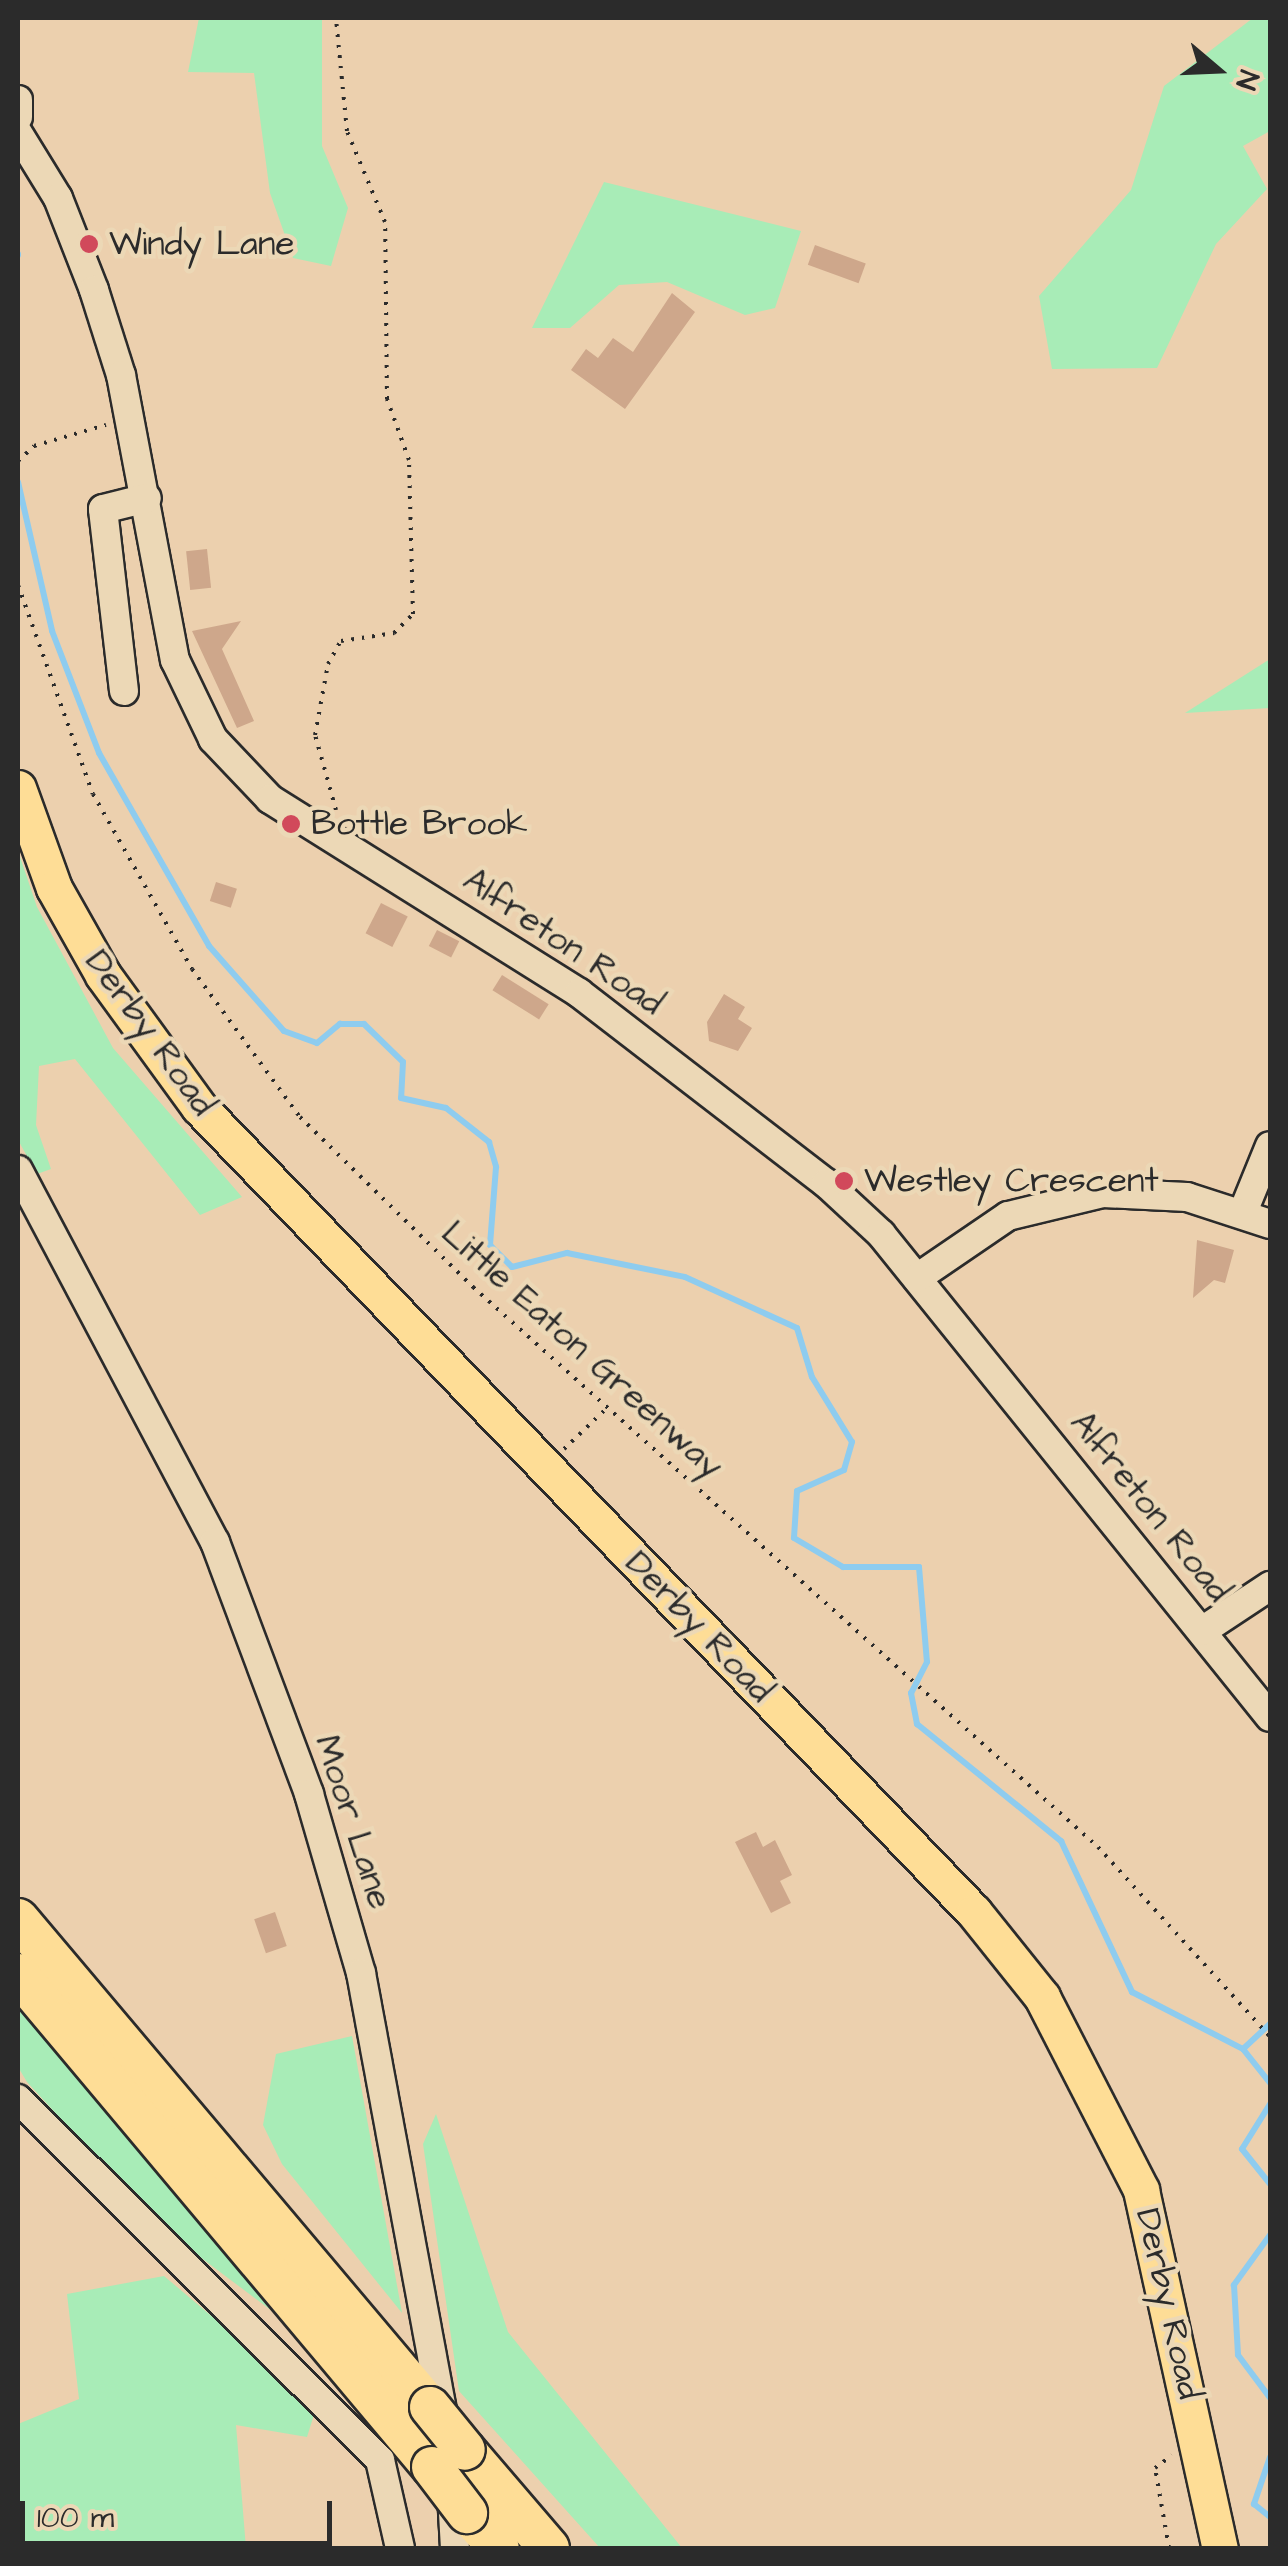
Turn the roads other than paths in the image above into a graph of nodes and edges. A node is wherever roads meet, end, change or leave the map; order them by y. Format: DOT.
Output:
graph roads {
  1 [pos="18,100"];
  2 [pos="18,117"];
  3 [pos="18,133"];
  4 [pos="146,498"];
  5 [pos="124,692"];
  6 [pos="18,788"];
  7 [pos="1270,1146"];
  8 [pos="18,1170"];
  9 [pos="1244,1212"];
  10 [pos="1270,1224"];
  11 [pos="917,1278"];
  12 [pos="1270,1586"];
  13 [pos="1202,1630"];
  14 [pos="1270,1717"];
  15 [pos="18,1919"];
  16 [pos="18,1974"];
  17 [pos="18,2099"];
  18 [pos="448,2458"];
  19 [pos="462,2530"];
  20 [pos="400,2548"];
  21 [pos="499,2548"];
  22 [pos="548,2548"];
  23 [pos="1220,2548"];
  1 -- 2 [label="street"];
  3 -- 4 [label="street, Alfreton Road"];
  4 -- 5 [label="street"];
  4 -- 11 [label="street, Alfreton Road"];
  6 -- 23 [label="main road, Derby Road"];
  7 -- 9 [label="street"];
  8 -- 19 [label="street, Moor Lane"];
  9 -- 10 [label="street"];
  9 -- 11 [label="street"];
  11 -- 13 [label="street, Alfreton Road"];
  12 -- 13 [label="street"];
  13 -- 14 [label="street, Alfreton Road"];
  15 -- 18 [label="highway, bridge"];
  16 -- 18 [label="highway"];
  17 -- 20 [label="street"];
  18 -- 19 [label="highway, bridge"];
  18 -- 22 [label="highway"];
  19 -- 21 [label="highway"];
}
